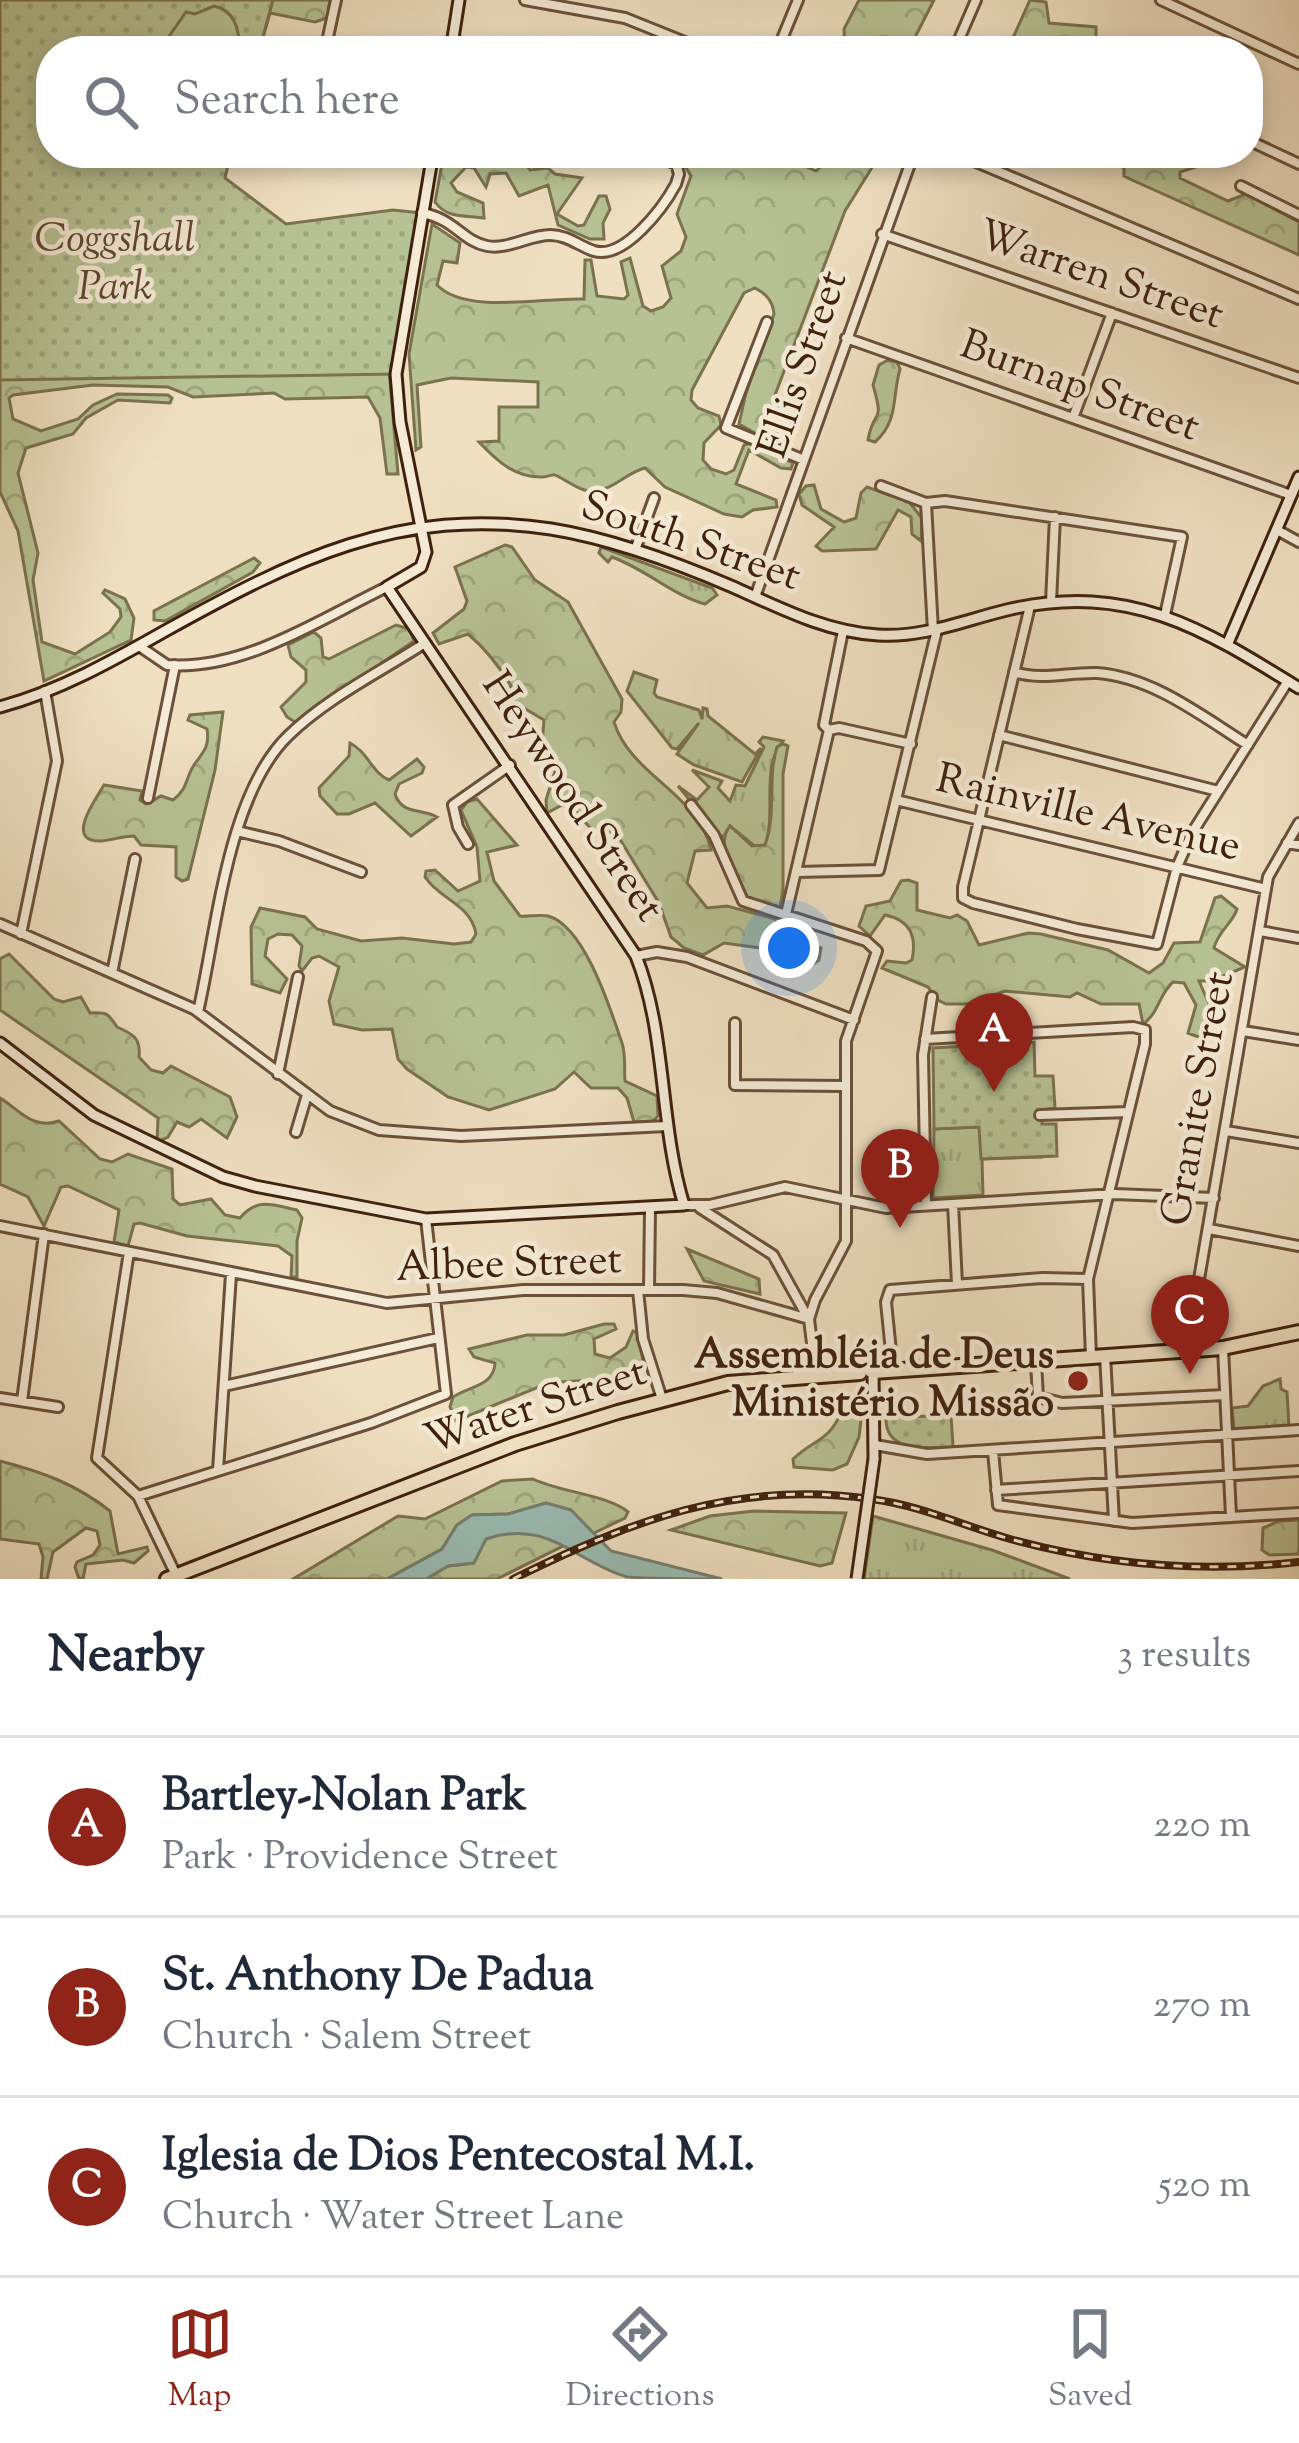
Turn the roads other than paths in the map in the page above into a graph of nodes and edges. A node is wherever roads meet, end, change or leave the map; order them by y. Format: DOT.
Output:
graph roads {
  1 [pos="336,0"];
  2 [pos="459,0"];
  3 [pos="525,0"];
  4 [pos="608,0"];
  5 [pos="798,0"];
  6 [pos="976,0"];
  7 [pos="1162,0"];
  8 [pos="604,14"];
  9 [pos="328,36"];
  10 [pos="453,36"];
  11 [pos="672,36"];
  12 [pos="783,36"];
  13 [pos="960,36"];
  14 [pos="1239,36"];
  15 [pos="1263,47"];
  16 [pos="1299,64"];
  17 [pos="1263,147"];
  18 [pos="1299,164"];
  19 [pos="430,168"];
  20 [pos="678,168"];
  21 [pos="908,168"];
  22 [pos="990,168"];
  23 [pos="1241,186"];
  24 [pos="422,213"];
  25 [pos="1299,215"];
  26 [pos="882,234"];
  27 [pos="1299,299"];
  28 [pos="1112,313"];
  29 [pos="766,322"];
  30 [pos="846,338"];
  31 [pos="1299,378"];
  32 [pos="1073,418"];
  33 [pos="804,460"];
  34 [pos="1299,477"];
  35 [pos="881,486"];
  36 [pos="1291,495"];
  37 [pos="653,498"];
  38 [pos="926,502"];
  39 [pos="1055,517"];
  40 [pos="421,528"];
  41 [pos="1277,530"];
  42 [pos="1299,542"];
  43 [pos="635,550"];
  44 [pos="387,587"];
  45 [pos="754,597"];
  46 [pos="1051,602"];
  47 [pos="1030,606"];
  48 [pos="1165,614"];
  49 [pos="843,631"];
  50 [pos="935,631"];
  51 [pos="426,642"];
  52 [pos="1227,645"];
  53 [pos="139,646"];
  54 [pos="176,665"];
  55 [pos="1013,672"];
  56 [pos="1288,681"];
  57 [pos="1299,688"];
  58 [pos="45,691"];
  59 [pos="0,707"];
  60 [pos="829,730"];
  61 [pos="999,735"];
  62 [pos="911,744"];
  63 [pos="1248,745"];
  64 [pos="510,765"];
  65 [pos="1218,790"];
  66 [pos="148,799"];
  67 [pos="896,800"];
  68 [pos="691,805"];
  69 [pos="979,819"];
  70 [pos="1299,824"];
  71 [pos="237,831"];
  72 [pos="1287,843"];
  73 [pos="468,844"];
  74 [pos="1299,845"];
  75 [pos="136,859"];
  76 [pos="1178,867"];
  77 [pos="361,872"];
  78 [pos="796,872"];
  79 [pos="1266,889"];
  80 [pos="786,914"];
  81 [pos="0,924"];
  82 [pos="1261,931"];
  83 [pos="21,934"];
  84 [pos="1299,938"];
  85 [pos="636,956"];
  86 [pos="112,974"];
  87 [pos="298,977"];
  88 [pos="932,998"];
  89 [pos="198,1012"];
  90 [pos="854,1020"];
  91 [pos="735,1023"];
  92 [pos="1243,1031"];
  93 [pos="926,1039"];
  94 [pos="1299,1040"];
  95 [pos="0,1043"];
  96 [pos="278,1074"];
  97 [pos="844,1086"];
  98 [pos="307,1096"];
  99 [pos="1128,1112"];
  100 [pos="1040,1115"];
  101 [pos="667,1126"];
  102 [pos="1226,1131"];
  103 [pos="296,1132"];
  104 [pos="1299,1143"];
  105 [pos="1107,1195"];
  106 [pos="1214,1198"];
  107 [pos="848,1199"];
  108 [pos="953,1204"];
  109 [pos="684,1205"];
  110 [pos="696,1206"];
  111 [pos="926,1206"];
  112 [pos="650,1209"];
  113 [pos="426,1219"];
  114 [pos="0,1226"];
  115 [pos="1209,1229"];
  116 [pos="44,1234"];
  117 [pos="1299,1246"];
  118 [pos="128,1252"];
  119 [pos="231,1274"];
  120 [pos="1088,1279"];
  121 [pos="957,1284"];
  122 [pos="644,1290"];
  123 [pos="436,1300"];
  124 [pos="809,1319"];
  125 [pos="1299,1332"];
  126 [pos="438,1338"];
  127 [pos="1223,1348"];
  128 [pos="1187,1349"];
  129 [pos="1098,1356"];
  130 [pos="1036,1361"];
  131 [pos="893,1371"];
  132 [pos="867,1372"];
  133 [pos="816,1376"];
  134 [pos="224,1386"];
  135 [pos="1225,1395"];
  136 [pos="0,1398"];
  137 [pos="662,1400"];
  138 [pos="22,1401"];
  139 [pos="1108,1402"];
  140 [pos="58,1407"];
  141 [pos="1299,1430"];
  142 [pos="1226,1435"];
  143 [pos="1110,1443"];
  144 [pos="875,1445"];
  145 [pos="993,1451"];
  146 [pos="218,1470"];
  147 [pos="1299,1471"];
  148 [pos="1228,1475"];
  149 [pos="1113,1483"];
  150 [pos="996,1490"];
  151 [pos="138,1496"];
  152 [pos="1299,1513"];
  153 [pos="1231,1516"];
  154 [pos="1114,1521"];
  155 [pos="171,1577"];
  156 [pos="857,1579"];
  1 -- 9 [label="street"];
  2 -- 10 [label="street"];
  3 -- 8 [label="street"];
  4 -- 8 [label="street"];
  5 -- 12 [label="street"];
  6 -- 13 [label="street"];
  7 -- 14 [label="street"];
  8 -- 11 [label="street"];
  15 -- 16 [label="street"];
  17 -- 18 [label="street"];
  19 -- 24 [label="street"];
  20 -- 24 [label="street"];
  21 -- 26 [label="street, Ellis Street"];
  22 -- 27 [label="street"];
  23 -- 25 [label="street"];
  24 -- 40 [label="street"];
  26 -- 28 [label="street, Warren Street"];
  26 -- 30 [label="street, Ellis Street"];
  28 -- 31 [label="street, Warren Street"];
  28 -- 32 [label="street"];
  29 -- 33 [label="street"];
  30 -- 32 [label="street, Burnap Street"];
  30 -- 33 [label="street, Ellis Street"];
  32 -- 36 [label="street, Burnap Street"];
  33 -- 45 [label="street, Ellis Street"];
  34 -- 36 [label="street"];
  35 -- 38 [label="street"];
  36 -- 41 [label="street"];
  37 -- 43 [label="street"];
  38 -- 39 [label="street"];
  38 -- 50 [label="street"];
  39 -- 46 [label="street"];
  39 -- 48 [label="street"];
  40 -- 43 [label="street, South Street"];
  40 -- 44 [label="street"];
  40 -- 53 [label="street, South Street"];
  41 -- 42 [label="street"];
  41 -- 52 [label="street"];
  43 -- 45 [label="street, South Street"];
  44 -- 51 [label="street, Heywood Street"];
  44 -- 54 [label="street"];
  45 -- 49 [label="street, South Street"];
  46 -- 47 [label="street, South Street"];
  46 -- 48 [label="street, South Street"];
  47 -- 50 [label="street, South Street"];
  47 -- 55 [label="street"];
  48 -- 52 [label="street, South Street"];
  49 -- 50 [label="street, South Street"];
  49 -- 60 [label="street"];
  50 -- 62 [label="street"];
  51 -- 64 [label="street, Heywood Street"];
  51 -- 71 [label="street"];
  52 -- 56 [label="street, South Street"];
  53 -- 54 [label="street"];
  53 -- 58 [label="street, South Street"];
  54 -- 66 [label="street"];
  55 -- 61 [label="street"];
  55 -- 63 [label="street"];
  56 -- 57 [label="street, South Street"];
  56 -- 63 [label="street"];
  58 -- 59 [label="street, South Street"];
  58 -- 83 [label="street"];
  60 -- 62 [label="street"];
  60 -- 78 [label="street"];
  61 -- 65 [label="street"];
  61 -- 69 [label="street"];
  62 -- 67 [label="street"];
  63 -- 65 [label="street"];
  64 -- 73 [label="street"];
  64 -- 85 [label="street, Heywood Street"];
  65 -- 76 [label="street"];
  67 -- 69 [label="street, Rainville Avenue"];
  67 -- 78 [label="street"];
  68 -- 80 [label="street"];
  69 -- 76 [label="street, Rainville Avenue"];
  69 -- 76 [label="street"];
  70 -- 72 [label="street, Granite Street"];
  71 -- 77 [label="street"];
  71 -- 89 [label="street"];
  72 -- 74 [label="street"];
  72 -- 79 [label="street, Granite Street"];
  75 -- 86 [label="street"];
  76 -- 79 [label="street, Rainville Avenue"];
  78 -- 80 [label="street"];
  79 -- 82 [label="street, Granite Street"];
  80 -- 90 [label="street"];
  81 -- 83 [label="street"];
  82 -- 84 [label="street"];
  82 -- 92 [label="street, Granite Street"];
  83 -- 86 [label="street"];
  85 -- 90 [label="street"];
  85 -- 101 [label="street, Heywood Street"];
  86 -- 89 [label="street"];
  87 -- 96 [label="street"];
  88 -- 93 [label="street"];
  89 -- 96 [label="street"];
  90 -- 97 [label="street"];
  91 -- 97 [label="street"];
  92 -- 94 [label="street"];
  92 -- 102 [label="street, Granite Street"];
  93 -- 99 [label="street"];
  93 -- 111 [label="street"];
  95 -- 113 [label="street"];
  96 -- 98 [label="street"];
  97 -- 107 [label="street"];
  98 -- 101 [label="street"];
  98 -- 103 [label="street"];
  99 -- 100 [label="street"];
  99 -- 105 [label="street"];
  101 -- 109 [label="street, Heywood Street"];
  102 -- 104 [label="street"];
  102 -- 106 [label="street, Granite Street"];
  105 -- 106 [label="street"];
  105 -- 108 [label="street"];
  105 -- 120 [label="street"];
  106 -- 115 [label="street, Granite Street"];
  107 -- 110 [label="street"];
  107 -- 111 [label="street"];
  107 -- 124 [label="street"];
  108 -- 111 [label="street"];
  108 -- 121 [label="street"];
  109 -- 110 [label="street"];
  109 -- 112 [label="street"];
  110 -- 124 [label="street"];
  112 -- 113 [label="street"];
  112 -- 122 [label="street"];
  113 -- 123 [label="street"];
  114 -- 116 [label="street, Albee Street"];
  115 -- 117 [label="street"];
  115 -- 128 [label="street, Granite Street"];
  116 -- 118 [label="street, Albee Street"];
  116 -- 138 [label="street"];
  118 -- 119 [label="street, Albee Street"];
  118 -- 151 [label="street"];
  119 -- 123 [label="street, Albee Street"];
  119 -- 134 [label="street"];
  120 -- 121 [label="street"];
  120 -- 129 [label="street"];
  121 -- 131 [label="street"];
  122 -- 123 [label="street, Albee Street"];
  122 -- 124 [label="street, Albee Street"];
  122 -- 137 [label="street"];
  123 -- 126 [label="street"];
  124 -- 133 [label="street"];
  125 -- 127 [label="highway, Water Street"];
  126 -- 134 [label="street"];
  126 -- 146 [label="street"];
  127 -- 128 [label="highway, Water Street"];
  127 -- 135 [label="street"];
  128 -- 129 [label="highway, Water Street"];
  129 -- 130 [label="highway, Water Street"];
  129 -- 139 [label="street"];
  130 -- 131 [label="highway, Water Street"];
  130 -- 139 [label="street"];
  131 -- 132 [label="highway, Water Street"];
  132 -- 133 [label="highway, Water Street"];
  132 -- 144 [label="street"];
  133 -- 137 [label="highway, Water Street"];
  134 -- 146 [label="street"];
  135 -- 139 [label="street"];
  135 -- 142 [label="street"];
  136 -- 138 [label="street"];
  137 -- 155 [label="highway, Water Street"];
  138 -- 140 [label="street"];
  139 -- 143 [label="street"];
  141 -- 142 [label="street"];
  142 -- 143 [label="street"];
  142 -- 148 [label="street"];
  143 -- 145 [label="street"];
  143 -- 149 [label="street"];
  144 -- 145 [label="street"];
  144 -- 156 [label="street, bridge"];
  145 -- 150 [label="street"];
  146 -- 151 [label="street"];
  147 -- 148 [label="street"];
  148 -- 149 [label="street"];
  148 -- 153 [label="street"];
  149 -- 150 [label="street"];
  149 -- 154 [label="street"];
  150 -- 154 [label="street"];
  151 -- 155 [label="street"];
  152 -- 153 [label="street"];
  153 -- 154 [label="street"];
}
